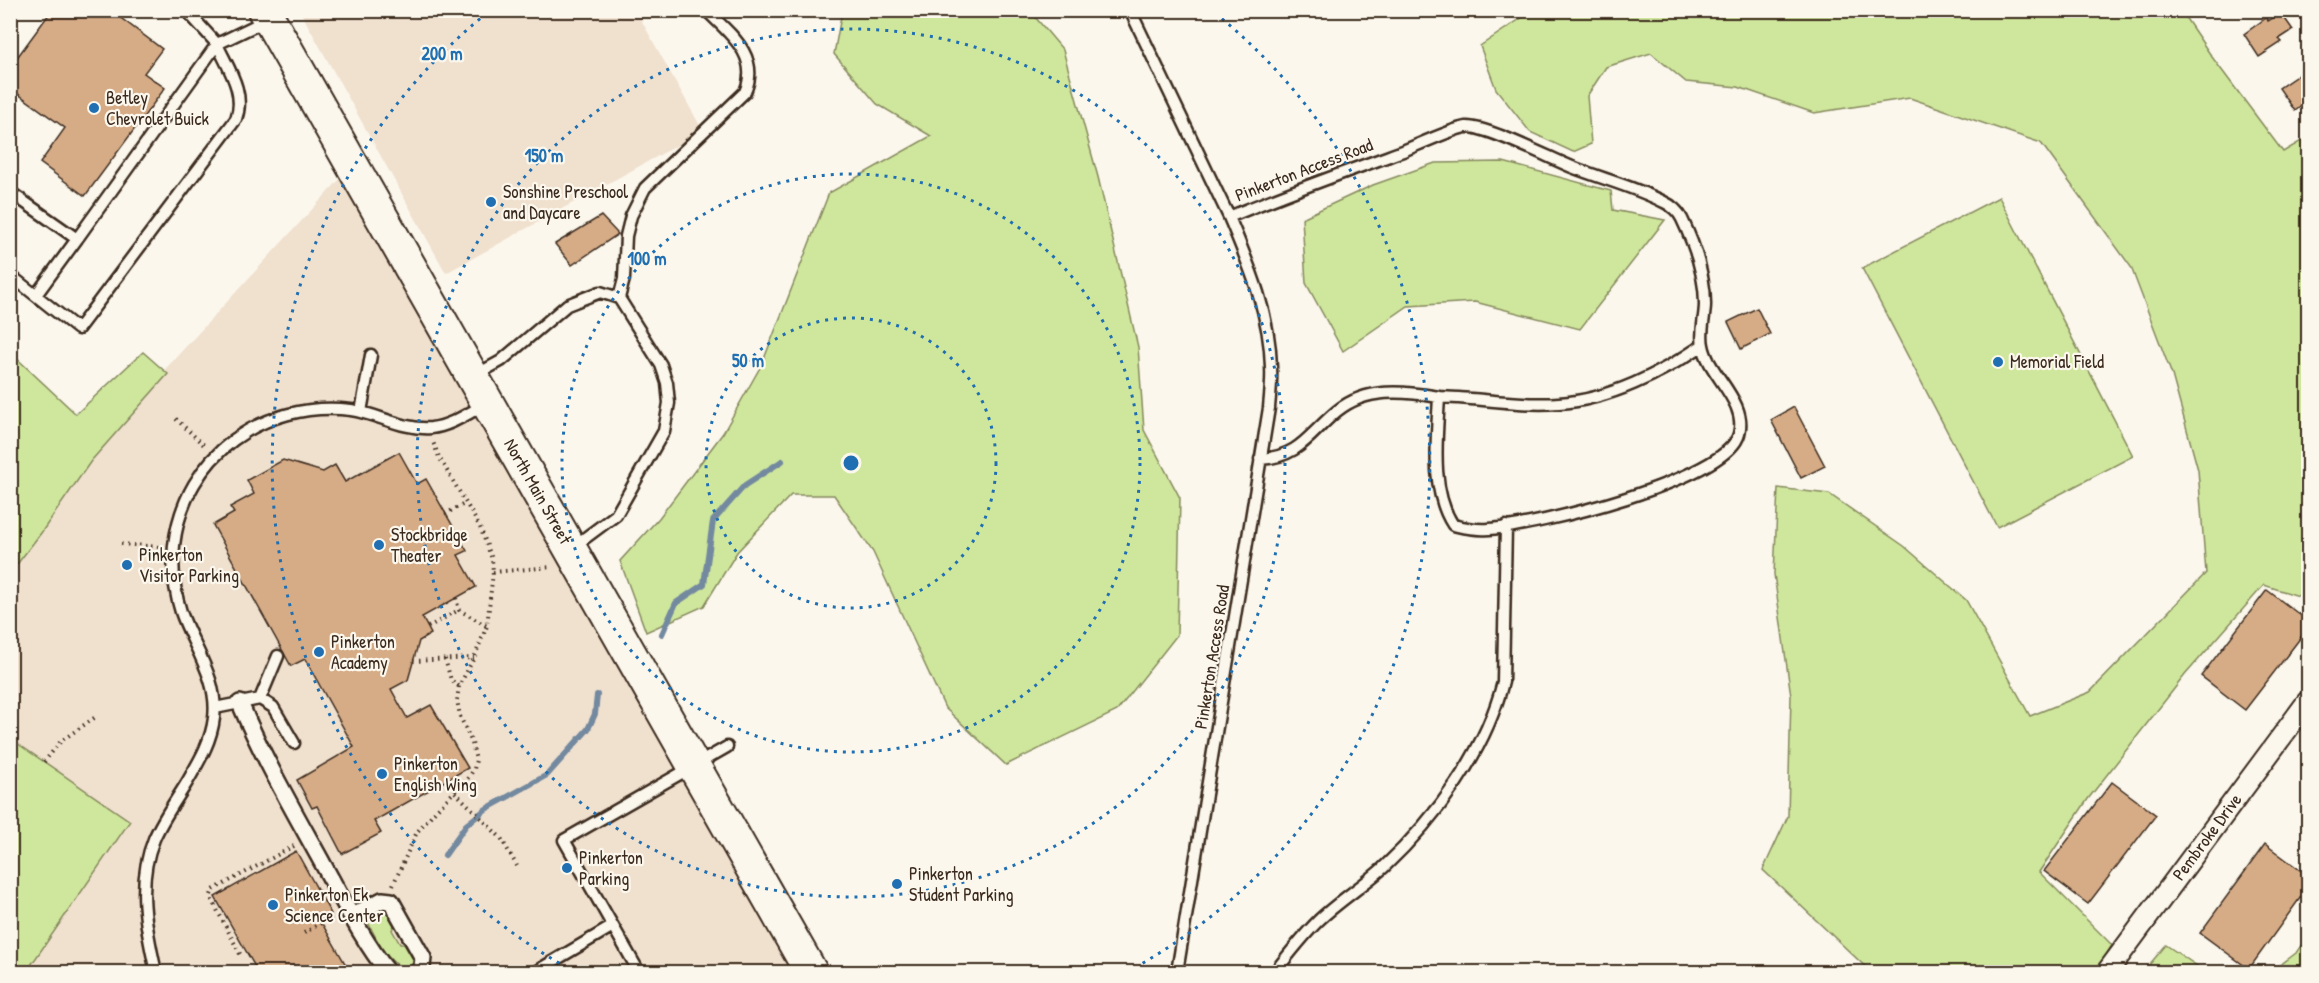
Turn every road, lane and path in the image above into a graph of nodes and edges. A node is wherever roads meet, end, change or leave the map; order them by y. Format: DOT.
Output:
graph roads {
  1 [pos="186,10"];
  2 [pos="706,10"];
  3 [pos="1130,10"];
  4 [pos="266,15"];
  5 [pos="217,44"];
  6 [pos="10,192"];
  7 [pos="1229,217"];
  8 [pos="77,239"];
  9 [pos="10,275"];
  10 [pos="36,295"];
  11 [pos="619,298"];
  12 [pos="1703,345"];
  13 [pos="371,355"];
  14 [pos="480,390"];
  15 [pos="1439,398"];
  16 [pos="360,412"];
  17 [pos="176,419"];
  18 [pos="433,442"];
  19 [pos="207,448"];
  20 [pos="1260,459"];
  21 [pos="466,503"];
  22 [pos="445,514"];
  23 [pos="1506,526"];
  24 [pos="121,544"];
  25 [pos="151,546"];
  26 [pos="564,558"];
  27 [pos="493,572"];
  28 [pos="456,597"];
  29 [pos="459,610"];
  30 [pos="488,626"];
  31 [pos="428,627"];
  32 [pos="278,656"];
  33 [pos="474,658"];
  34 [pos="445,659"];
  35 [pos="413,661"];
  36 [pos="459,686"];
  37 [pos="260,699"];
  38 [pos="2308,701"];
  39 [pos="240,703"];
  40 [pos="215,708"];
  41 [pos="97,716"];
  42 [pos="294,742"];
  43 [pos="727,747"];
  44 [pos="44,762"];
  45 [pos="693,766"];
  46 [pos="455,792"];
  47 [pos="309,838"];
  48 [pos="517,866"];
  49 [pos="386,900"];
  50 [pos="350,912"];
  51 [pos="614,926"];
  52 [pos="304,933"];
  53 [pos="240,954"];
  54 [pos="156,972"];
  55 [pos="388,972"];
  56 [pos="418,972"];
  57 [pos="535,972"];
  58 [pos="639,972"];
  59 [pos="811,972"];
  60 [pos="1177,972"];
  61 [pos="1275,972"];
  62 [pos="2107,972"];
  1 -- 5 [label="lane"];
  2 -- 11 [label="lane"];
  3 -- 7 [label="lane"];
  4 -- 5 [label="lane"];
  4 -- 14 [label="main road, North Main Street"];
  5 -- 8 [label="lane"];
  5 -- 10 [label="lane"];
  6 -- 8 [label="lane"];
  7 -- 12 [label="lane, Pinkerton Access Road"];
  7 -- 20 [label="lane, Pinkerton Access Road"];
  8 -- 10 [label="lane"];
  9 -- 10 [label="lane"];
  11 -- 14 [label="lane"];
  11 -- 26 [label="lane"];
  12 -- 15 [label="lane"];
  12 -- 23 [label="lane"];
  13 -- 16 [label="lane"];
  14 -- 16 [label="lane"];
  14 -- 26 [label="main road, North Main Street"];
  15 -- 20 [label="lane"];
  15 -- 23 [label="lane"];
  16 -- 40 [label="lane"];
  17 -- 19 [label="path"];
  18 -- 21 [label="path"];
  20 -- 60 [label="lane, Pinkerton Access Road"];
  21 -- 22 [label="path"];
  21 -- 27 [label="path"];
  23 -- 61 [label="lane"];
  24 -- 25 [label="path"];
  26 -- 27 [label="path"];
  26 -- 45 [label="main road, North Main Street"];
  27 -- 30 [label="path"];
  28 -- 29 [label="path"];
  29 -- 30 [label="path"];
  29 -- 31 [label="path"];
  30 -- 33 [label="path"];
  32 -- 37 [label="lane"];
  33 -- 34 [label="path"];
  33 -- 36 [label="path"];
  34 -- 35 [label="path"];
  34 -- 36 [label="path"];
  36 -- 46 [label="path"];
  37 -- 39 [label="lane"];
  37 -- 42 [label="lane"];
  38 -- 62 [label="street, Pembroke Drive"];
  39 -- 40 [label="lane"];
  39 -- 47 [label="street"];
  40 -- 54 [label="lane"];
  41 -- 44 [label="path"];
  43 -- 45 [label="lane"];
  45 -- 51 [label="lane"];
  45 -- 59 [label="main road, North Main Street"];
  46 -- 48 [label="path"];
  46 -- 49 [label="path"];
  47 -- 50 [label="street"];
  47 -- 53 [label="path"];
  49 -- 50 [label="street"];
  49 -- 56 [label="street"];
  50 -- 52 [label="path"];
  50 -- 55 [label="street"];
  51 -- 57 [label="lane"];
  51 -- 58 [label="lane"];
}
